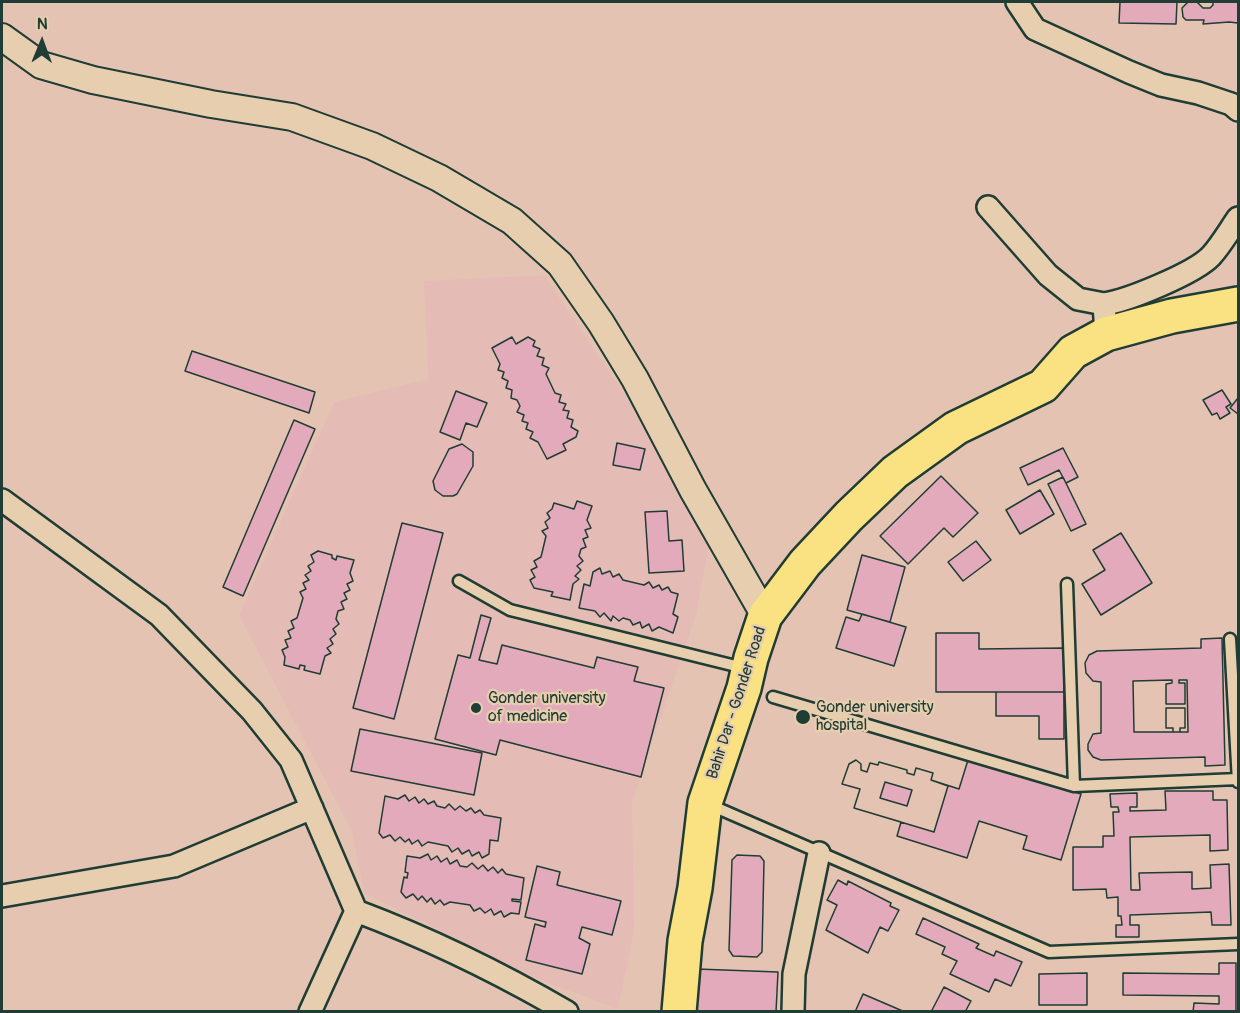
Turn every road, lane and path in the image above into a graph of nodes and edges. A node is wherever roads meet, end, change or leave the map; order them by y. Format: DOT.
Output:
graph roads {
  1 [pos="1017,2"];
  2 [pos="2,37"];
  3 [pos="1239,110"];
  4 [pos="988,207"];
  5 [pos="1239,218"];
  6 [pos="1239,304"];
  7 [pos="1105,319"];
  8 [pos="2,500"];
  9 [pos="459,581"];
  10 [pos="1067,584"];
  11 [pos="765,616"];
  12 [pos="1230,639"];
  13 [pos="749,669"];
  14 [pos="773,697"];
  15 [pos="1238,780"];
  16 [pos="1074,786"];
  17 [pos="705,803"];
  18 [pos="312,808"];
  19 [pos="819,853"];
  20 [pos="2,896"];
  21 [pos="356,911"];
  22 [pos="1239,944"];
  23 [pos="310,1011"];
  24 [pos="567,1011"];
  25 [pos="679,1011"];
  26 [pos="793,1011"];
  1 -- 3 [label="street"];
  2 -- 11 [label="street"];
  4 -- 7 [label="street"];
  5 -- 7 [label="street"];
  6 -- 7 [label="highway, Bahir Dar - Gonder Road"];
  7 -- 11 [label="highway, Bahir Dar - Gonder Road"];
  8 -- 18 [label="street"];
  9 -- 13 [label="lane"];
  10 -- 16 [label="lane"];
  11 -- 13 [label="highway, Bahir Dar - Gonder Road"];
  12 -- 15 [label="lane"];
  13 -- 17 [label="highway, Bahir Dar - Gonder Road"];
  14 -- 16 [label="lane"];
  15 -- 16 [label="lane"];
  17 -- 19 [label="lane"];
  17 -- 25 [label="highway, Bahir Dar - Gonder Road"];
  18 -- 20 [label="street"];
  18 -- 21 [label="street"];
  19 -- 22 [label="lane"];
  19 -- 26 [label="street"];
  21 -- 23 [label="street"];
  21 -- 24 [label="street"];
}
